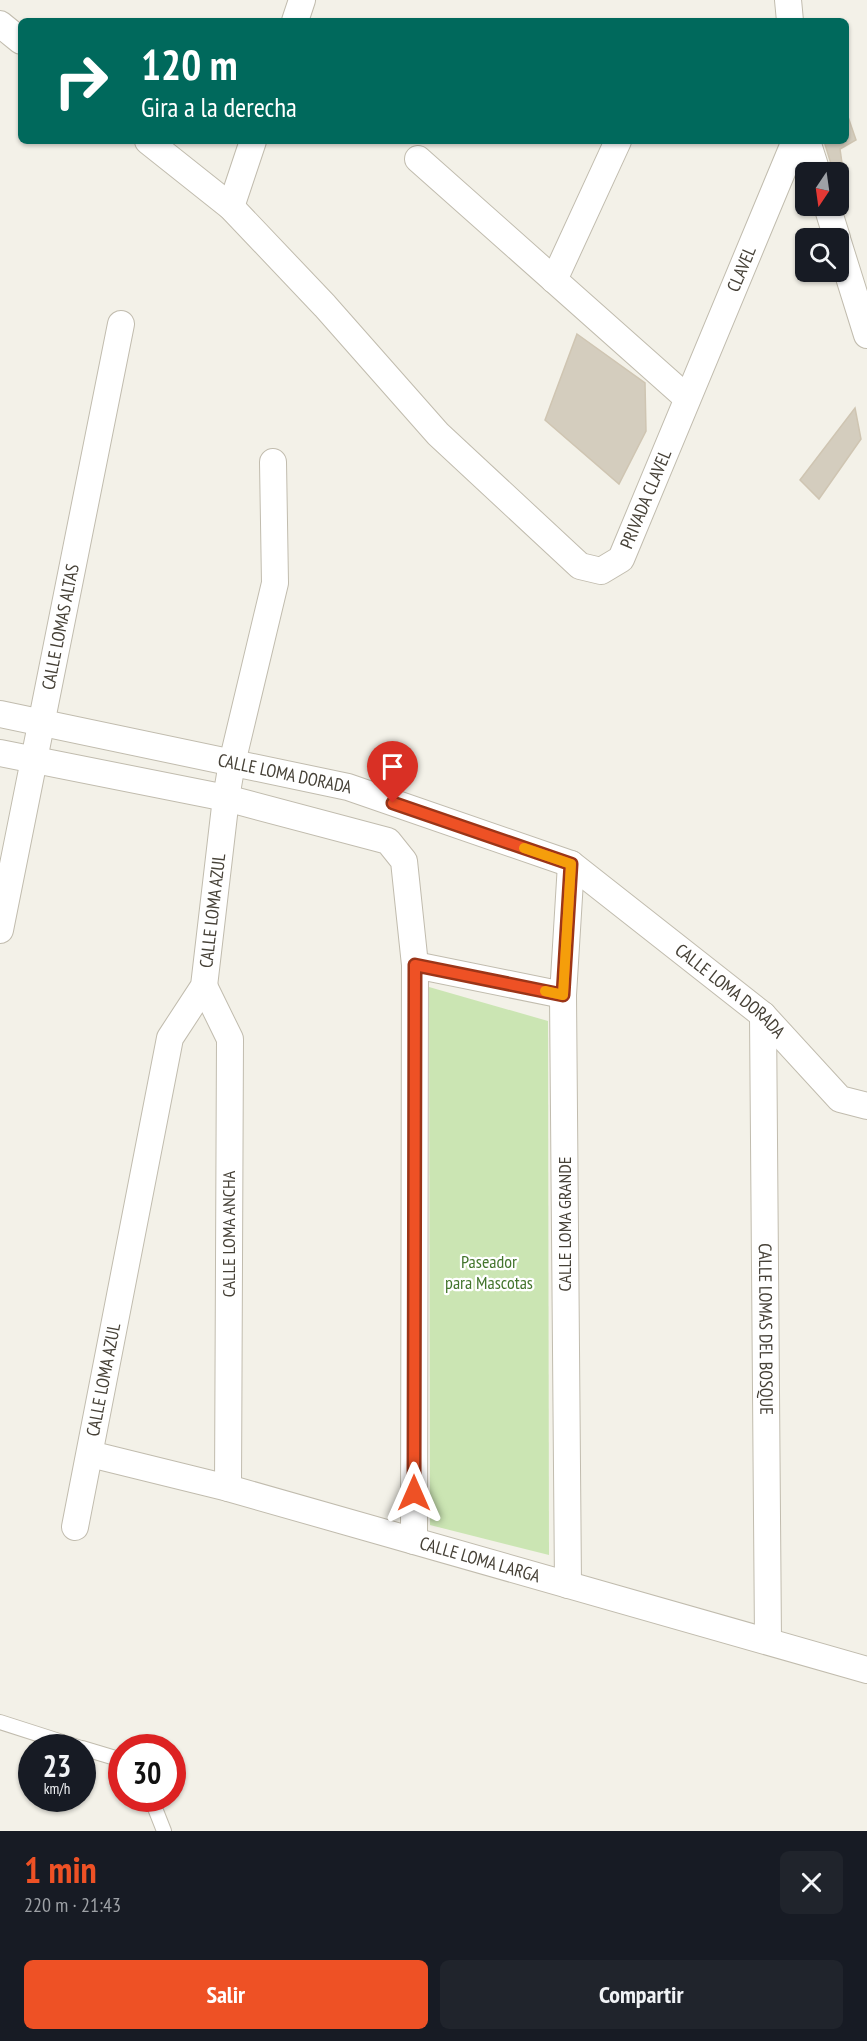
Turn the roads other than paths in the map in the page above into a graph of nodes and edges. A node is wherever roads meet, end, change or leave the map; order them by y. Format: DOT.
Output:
graph roads {
  1 [pos="302,0"];
  2 [pos="788,0"];
  3 [pos="296,18"];
  4 [pos="790,18"];
  5 [pos="0,24"];
  6 [pos="18,39"];
  7 [pos="152,144"];
  8 [pos="252,144"];
  9 [pos="617,144"];
  10 [pos="794,144"];
  11 [pos="808,144"];
  12 [pos="418,159"];
  13 [pos="814,162"];
  14 [pos="231,207"];
  15 [pos="849,276"];
  16 [pos="554,280"];
  17 [pos="121,324"];
  18 [pos="867,335"];
  19 [pos="687,398"];
  20 [pos="273,462"];
  21 [pos="0,714"];
  22 [pos="42,723"];
  23 [pos="0,753"];
  24 [pos="34,760"];
  25 [pos="232,763"];
  26 [pos="226,798"];
  27 [pos="571,864"];
  28 [pos="0,930"];
  29 [pos="415,965"];
  30 [pos="204,986"];
  31 [pos="563,995"];
  32 [pos="763,1015"];
  33 [pos="867,1107"];
  34 [pos="90,1454"];
  35 [pos="228,1488"];
  36 [pos="75,1527"];
  37 [pos="414,1541"];
  38 [pos="568,1585"];
  39 [pos="768,1641"];
  40 [pos="867,1670"];
  41 [pos="0,1722"];
  42 [pos="38,1734"];
  43 [pos="157,1812"];
  44 [pos="164,1831"];
  1 -- 3 [label="street"];
  2 -- 4 [label="street"];
  5 -- 6 [label="street"];
  7 -- 14 [label="street, PRIVADA CLAVEL"];
  8 -- 14 [label="street"];
  9 -- 16 [label="street"];
  10 -- 19 [label="street, CLAVEL"];
  11 -- 13 [label="street"];
  12 -- 16 [label="street"];
  14 -- 19 [label="street, PRIVADA CLAVEL"];
  15 -- 18 [label="street"];
  16 -- 19 [label="street"];
  17 -- 22 [label="street, CALLE LOMAS ALTAS"];
  20 -- 25 [label="street, CALLE LOMA AZUL"];
  21 -- 22 [label="street, CALLE LOMA DORADA"];
  22 -- 24 [label="street, CALLE LOMAS ALTAS"];
  22 -- 25 [label="street, CALLE LOMA DORADA"];
  23 -- 24 [label="street"];
  24 -- 26 [label="street"];
  24 -- 28 [label="street, CALLE LOMAS ALTAS"];
  25 -- 26 [label="street, CALLE LOMA AZUL"];
  25 -- 27 [label="street, CALLE LOMA DORADA"];
  26 -- 29 [label="street"];
  26 -- 30 [label="street, CALLE LOMA AZUL"];
  27 -- 31 [label="street, CALLE LOMA GRANDE"];
  27 -- 32 [label="street, CALLE LOMA DORADA"];
  29 -- 31 [label="street"];
  29 -- 37 [label="street"];
  30 -- 34 [label="street, CALLE LOMA AZUL"];
  30 -- 35 [label="street, CALLE LOMA ANCHA"];
  31 -- 38 [label="street, CALLE LOMA GRANDE"];
  32 -- 33 [label="street, CALLE LOMA DORADA"];
  32 -- 39 [label="street, CALLE LOMAS DEL BOSQUE"];
  34 -- 35 [label="street, CALLE LOMA LARGA"];
  34 -- 36 [label="street, CALLE LOMA AZUL"];
  35 -- 37 [label="street, CALLE LOMA LARGA"];
  37 -- 38 [label="street, CALLE LOMA LARGA"];
  38 -- 39 [label="street, CALLE LOMA LARGA"];
  39 -- 40 [label="street, CALLE LOMA LARGA"];
  41 -- 42 [label="lane"];
  43 -- 44 [label="lane"];
}
